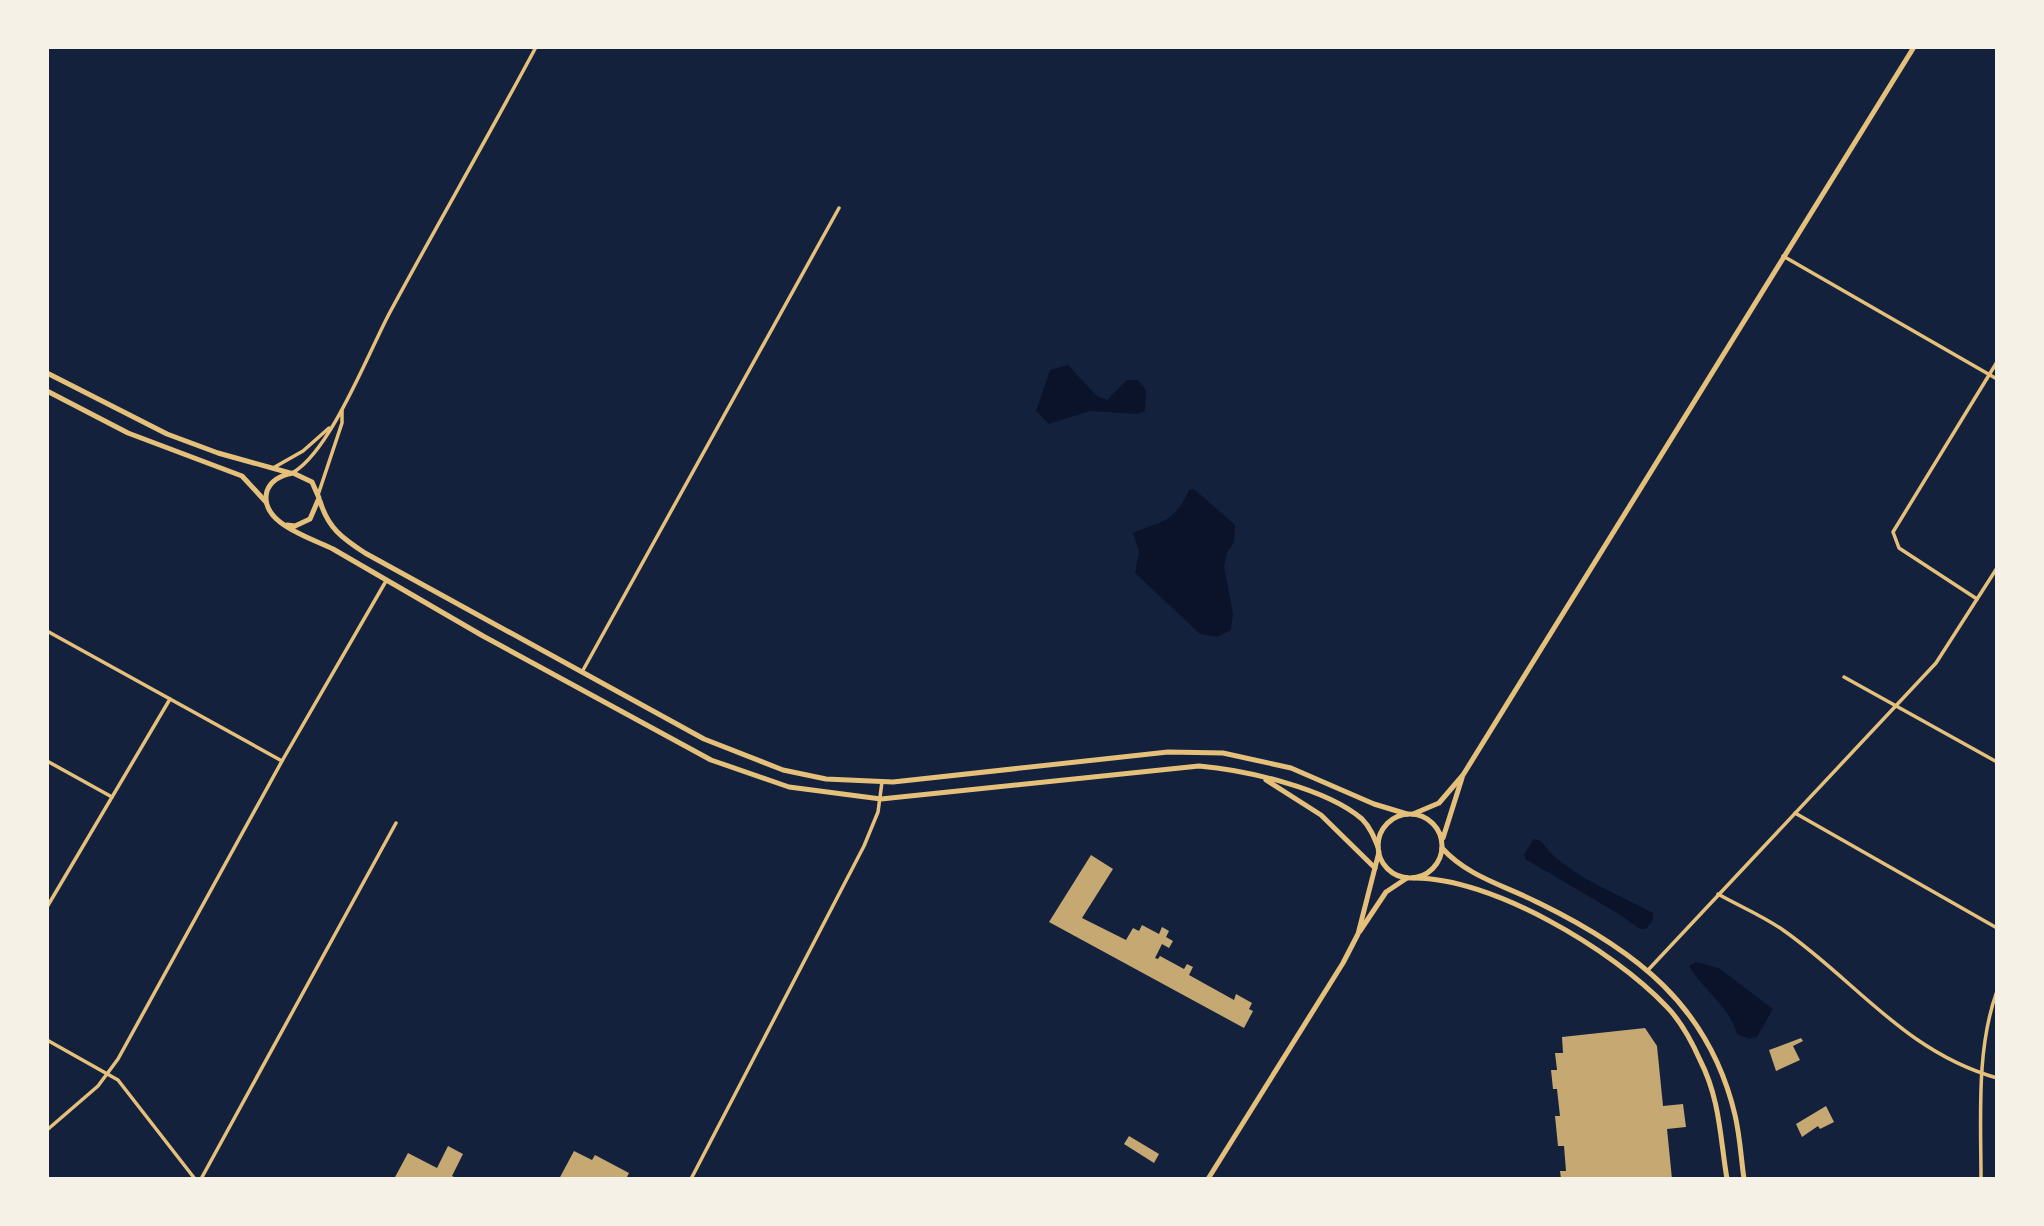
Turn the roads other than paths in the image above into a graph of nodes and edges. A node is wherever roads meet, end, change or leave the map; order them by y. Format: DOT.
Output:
graph roads {
  1 [pos="536,47"];
  2 [pos="1914,47"];
  3 [pos="839,208"];
  4 [pos="1783,256"];
  5 [pos="1997,362"];
  6 [pos="47,373"];
  7 [pos="1989,374"];
  8 [pos="1997,379"];
  9 [pos="47,391"];
  10 [pos="341,409"];
  11 [pos="330,427"];
  12 [pos="273,468"];
  13 [pos="292,473"];
  14 [pos="319,497"];
  15 [pos="266,502"];
  16 [pos="287,525"];
  17 [pos="1997,568"];
  18 [pos="386,581"];
  19 [pos="1977,599"];
  20 [pos="47,631"];
  21 [pos="582,672"];
  22 [pos="1844,677"];
  23 [pos="170,699"];
  24 [pos="1896,707"];
  25 [pos="47,761"];
  26 [pos="282,761"];
  27 [pos="1997,762"];
  28 [pos="1259,775"];
  29 [pos="1463,775"];
  30 [pos="881,782"];
  31 [pos="112,797"];
  32 [pos="881,799"];
  33 [pos="1795,813"];
  34 [pos="1410,814"];
  35 [pos="396,823"];
  36 [pos="1442,845"];
  37 [pos="1379,849"];
  38 [pos="1375,867"];
  39 [pos="1410,878"];
  40 [pos="1718,894"];
  41 [pos="47,907"];
  42 [pos="1997,928"];
  43 [pos="1358,934"];
  44 [pos="1648,969"];
  45 [pos="1997,990"];
  46 [pos="47,1040"];
  47 [pos="1983,1072"];
  48 [pos="109,1073"];
  49 [pos="1997,1078"];
  50 [pos="47,1130"];
  51 [pos="195,1179"];
  52 [pos="201,1179"];
  53 [pos="691,1179"];
  54 [pos="1209,1179"];
  55 [pos="1727,1179"];
  56 [pos="1744,1179"];
  57 [pos="1981,1179"];
  1 -- 10 [label="street"];
  2 -- 4 [label="main road"];
  3 -- 21 [label="street"];
  4 -- 7 [label="street"];
  4 -- 29 [label="main road"];
  5 -- 7 [label="street"];
  6 -- 12 [label="main road"];
  7 -- 8 [label="street"];
  7 -- 19 [label="street"];
  9 -- 15 [label="main road"];
  10 -- 11 [label="street"];
  10 -- 14 [label="street"];
  11 -- 12 [label="street"];
  11 -- 13 [label="street"];
  12 -- 13 [label="main road"];
  13 -- 14 [label="main road"];
  13 -- 15 [label="main road"];
  14 -- 16 [label="main road"];
  14 -- 21 [label="main road"];
  15 -- 16 [label="main road"];
  16 -- 18 [label="main road"];
  17 -- 19 [label="street"];
  18 -- 26 [label="street"];
  18 -- 32 [label="main road"];
  19 -- 24 [label="street"];
  20 -- 23 [label="street"];
  21 -- 30 [label="main road"];
  22 -- 24 [label="street"];
  23 -- 26 [label="street"];
  23 -- 31 [label="street"];
  24 -- 27 [label="street"];
  24 -- 33 [label="street"];
  25 -- 31 [label="street"];
  26 -- 48 [label="street"];
  28 -- 32 [label="main road"];
  28 -- 37 [label="main road"];
  28 -- 38 [label="main road"];
  29 -- 34 [label="main road"];
  29 -- 36 [label="main road"];
  30 -- 32 [label="street"];
  30 -- 34 [label="main road"];
  31 -- 41 [label="street"];
  32 -- 53 [label="street"];
  33 -- 40 [label="street"];
  33 -- 42 [label="street"];
  34 -- 36 [label="main road"];
  34 -- 37 [label="main road"];
  35 -- 52 [label="street"];
  36 -- 39 [label="main road"];
  36 -- 44 [label="main road"];
  37 -- 38 [label="main road"];
  37 -- 39 [label="main road"];
  38 -- 43 [label="main road"];
  39 -- 43 [label="main road"];
  39 -- 55 [label="main road"];
  40 -- 44 [label="street"];
  40 -- 47 [label="street"];
  43 -- 54 [label="main road"];
  44 -- 56 [label="main road"];
  45 -- 47 [label="street"];
  46 -- 48 [label="street"];
  47 -- 49 [label="street"];
  47 -- 57 [label="street"];
  48 -- 50 [label="street"];
  48 -- 51 [label="street"];
}
